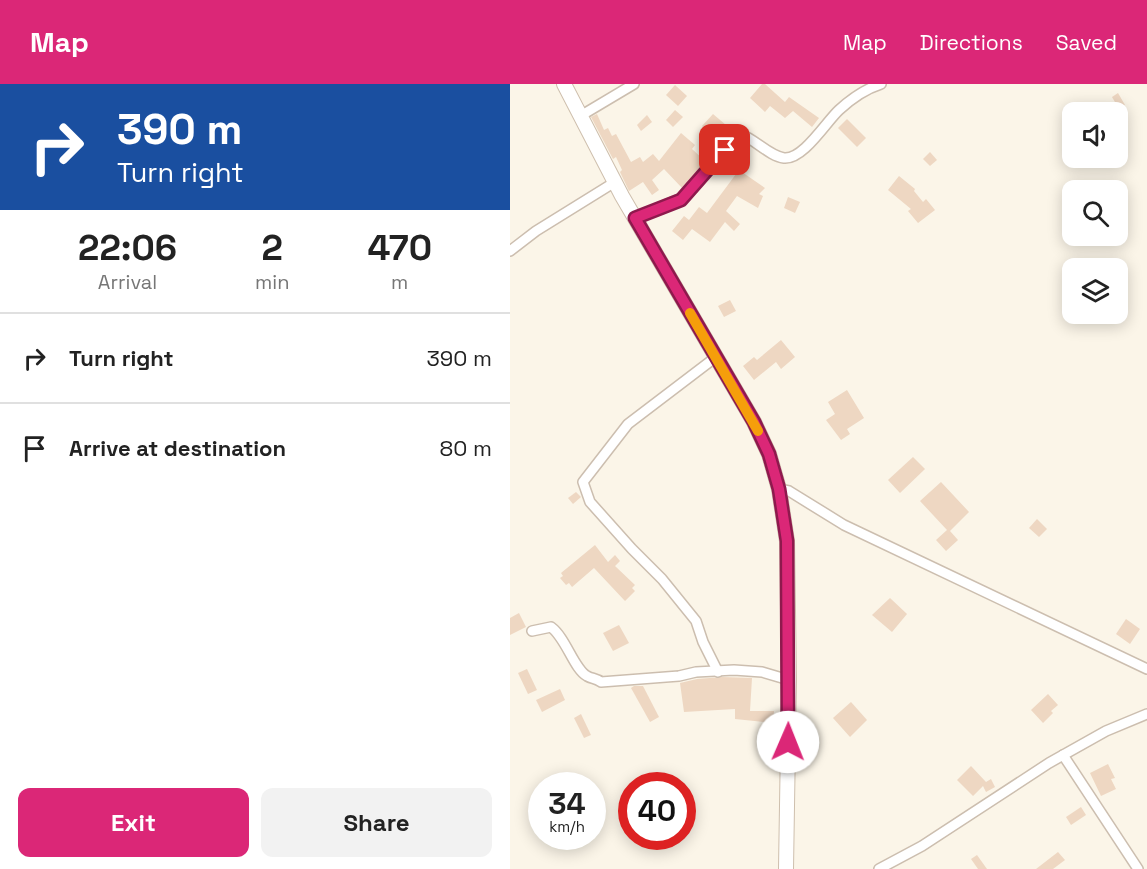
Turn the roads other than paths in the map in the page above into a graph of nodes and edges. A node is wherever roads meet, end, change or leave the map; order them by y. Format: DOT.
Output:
graph roads {
  1 [pos="564,84"];
  2 [pos="634,84"];
  3 [pos="881,84"];
  4 [pos="582,115"];
  5 [pos="615,182"];
  6 [pos="635,218"];
  7 [pos="510,251"];
  8 [pos="716,357"];
  9 [pos="779,489"];
  10 [pos="532,631"];
  11 [pos="1147,669"];
  12 [pos="718,672"];
  13 [pos="789,680"];
  14 [pos="1147,714"];
  15 [pos="1063,755"];
  16 [pos="786,869"];
  17 [pos="879,869"];
  18 [pos="1138,869"];
  1 -- 4 [label="street"];
  2 -- 4 [label="street"];
  3 -- 6 [label="street"];
  4 -- 5 [label="street"];
  5 -- 6 [label="street"];
  5 -- 7 [label="street"];
  6 -- 8 [label="street"];
  8 -- 9 [label="street"];
  8 -- 12 [label="street"];
  9 -- 11 [label="street"];
  9 -- 13 [label="street"];
  10 -- 12 [label="street"];
  12 -- 13 [label="street"];
  13 -- 16 [label="street"];
  14 -- 15 [label="street"];
  15 -- 17 [label="street"];
  15 -- 18 [label="street"];
}
